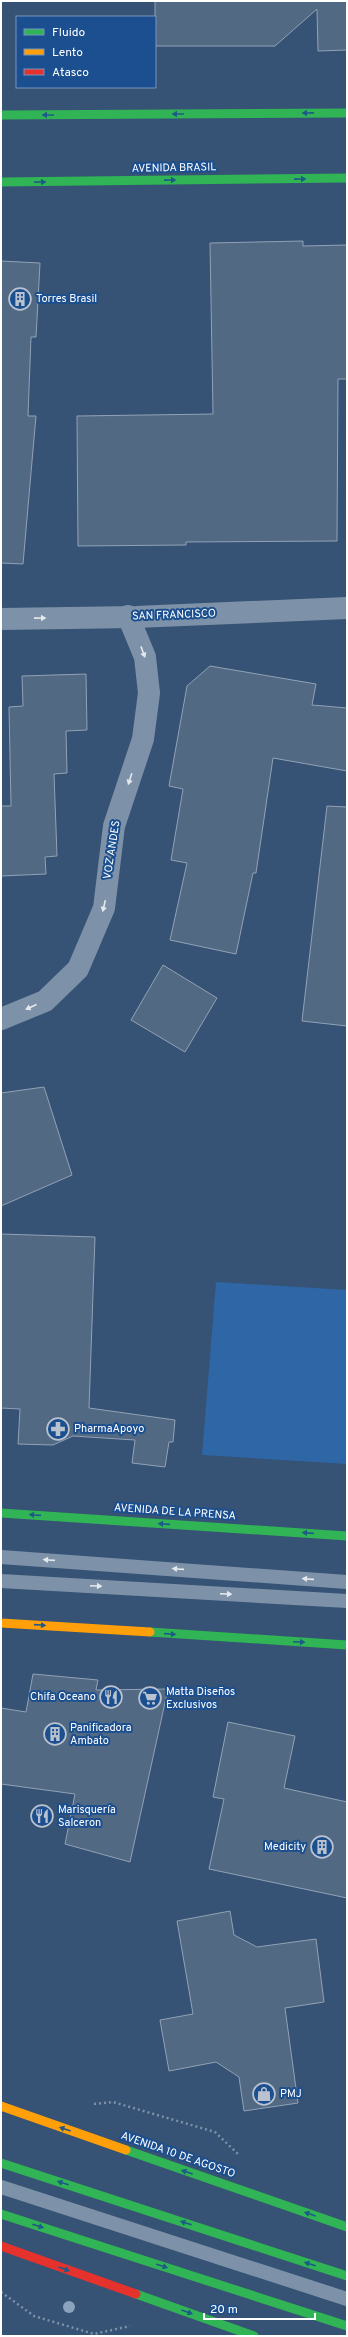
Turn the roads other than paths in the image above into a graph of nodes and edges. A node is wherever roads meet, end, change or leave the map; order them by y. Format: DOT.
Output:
graph roads {
  1 [pos="347,113"];
  2 [pos="1,115"];
  3 [pos="347,178"];
  4 [pos="1,182"];
  5 [pos="347,608"];
  6 [pos="128,616"];
  7 [pos="1,619"];
  8 [pos="1,1019"];
  9 [pos="1,1513"];
  10 [pos="347,1536"];
  11 [pos="1,1557"];
  12 [pos="1,1581"];
  13 [pos="347,1582"];
  14 [pos="347,1601"];
  15 [pos="1,1623"];
  16 [pos="347,1644"];
  17 [pos="1,2106"];
  18 [pos="1,2163"];
  19 [pos="1,2187"];
  20 [pos="1,2214"];
  21 [pos="347,2227"];
  22 [pos="1,2246"];
  23 [pos="347,2276"];
  24 [pos="347,2299"];
  25 [pos="347,2326"];
  26 [pos="254,2336"];
  1 -- 2 [label="main road, one-way"];
  4 -- 3 [label="main road, AVENIDA BRASIL, one-way"];
  5 -- 6 [label="street, SAN FRANCISCO"];
  7 -- 6 [label="street, SAN FRANCISCO, one-way"];
  6 -- 8 [label="street, VOZ ANDES, one-way"];
  10 -- 9 [label="main road, AVENIDA DE LA PRENSA, one-way"];
  13 -- 11 [label="lane, one-way"];
  12 -- 14 [label="lane, one-way"];
  15 -- 16 [label="main road, one-way"];
  21 -- 17 [label="main road, AVENIDA 10 DE AGOSTO, one-way"];
  23 -- 18 [label="main road, one-way"];
  19 -- 24 [label="lane"];
  20 -- 25 [label="main road, one-way"];
  22 -- 26 [label="main road, one-way"];
}
